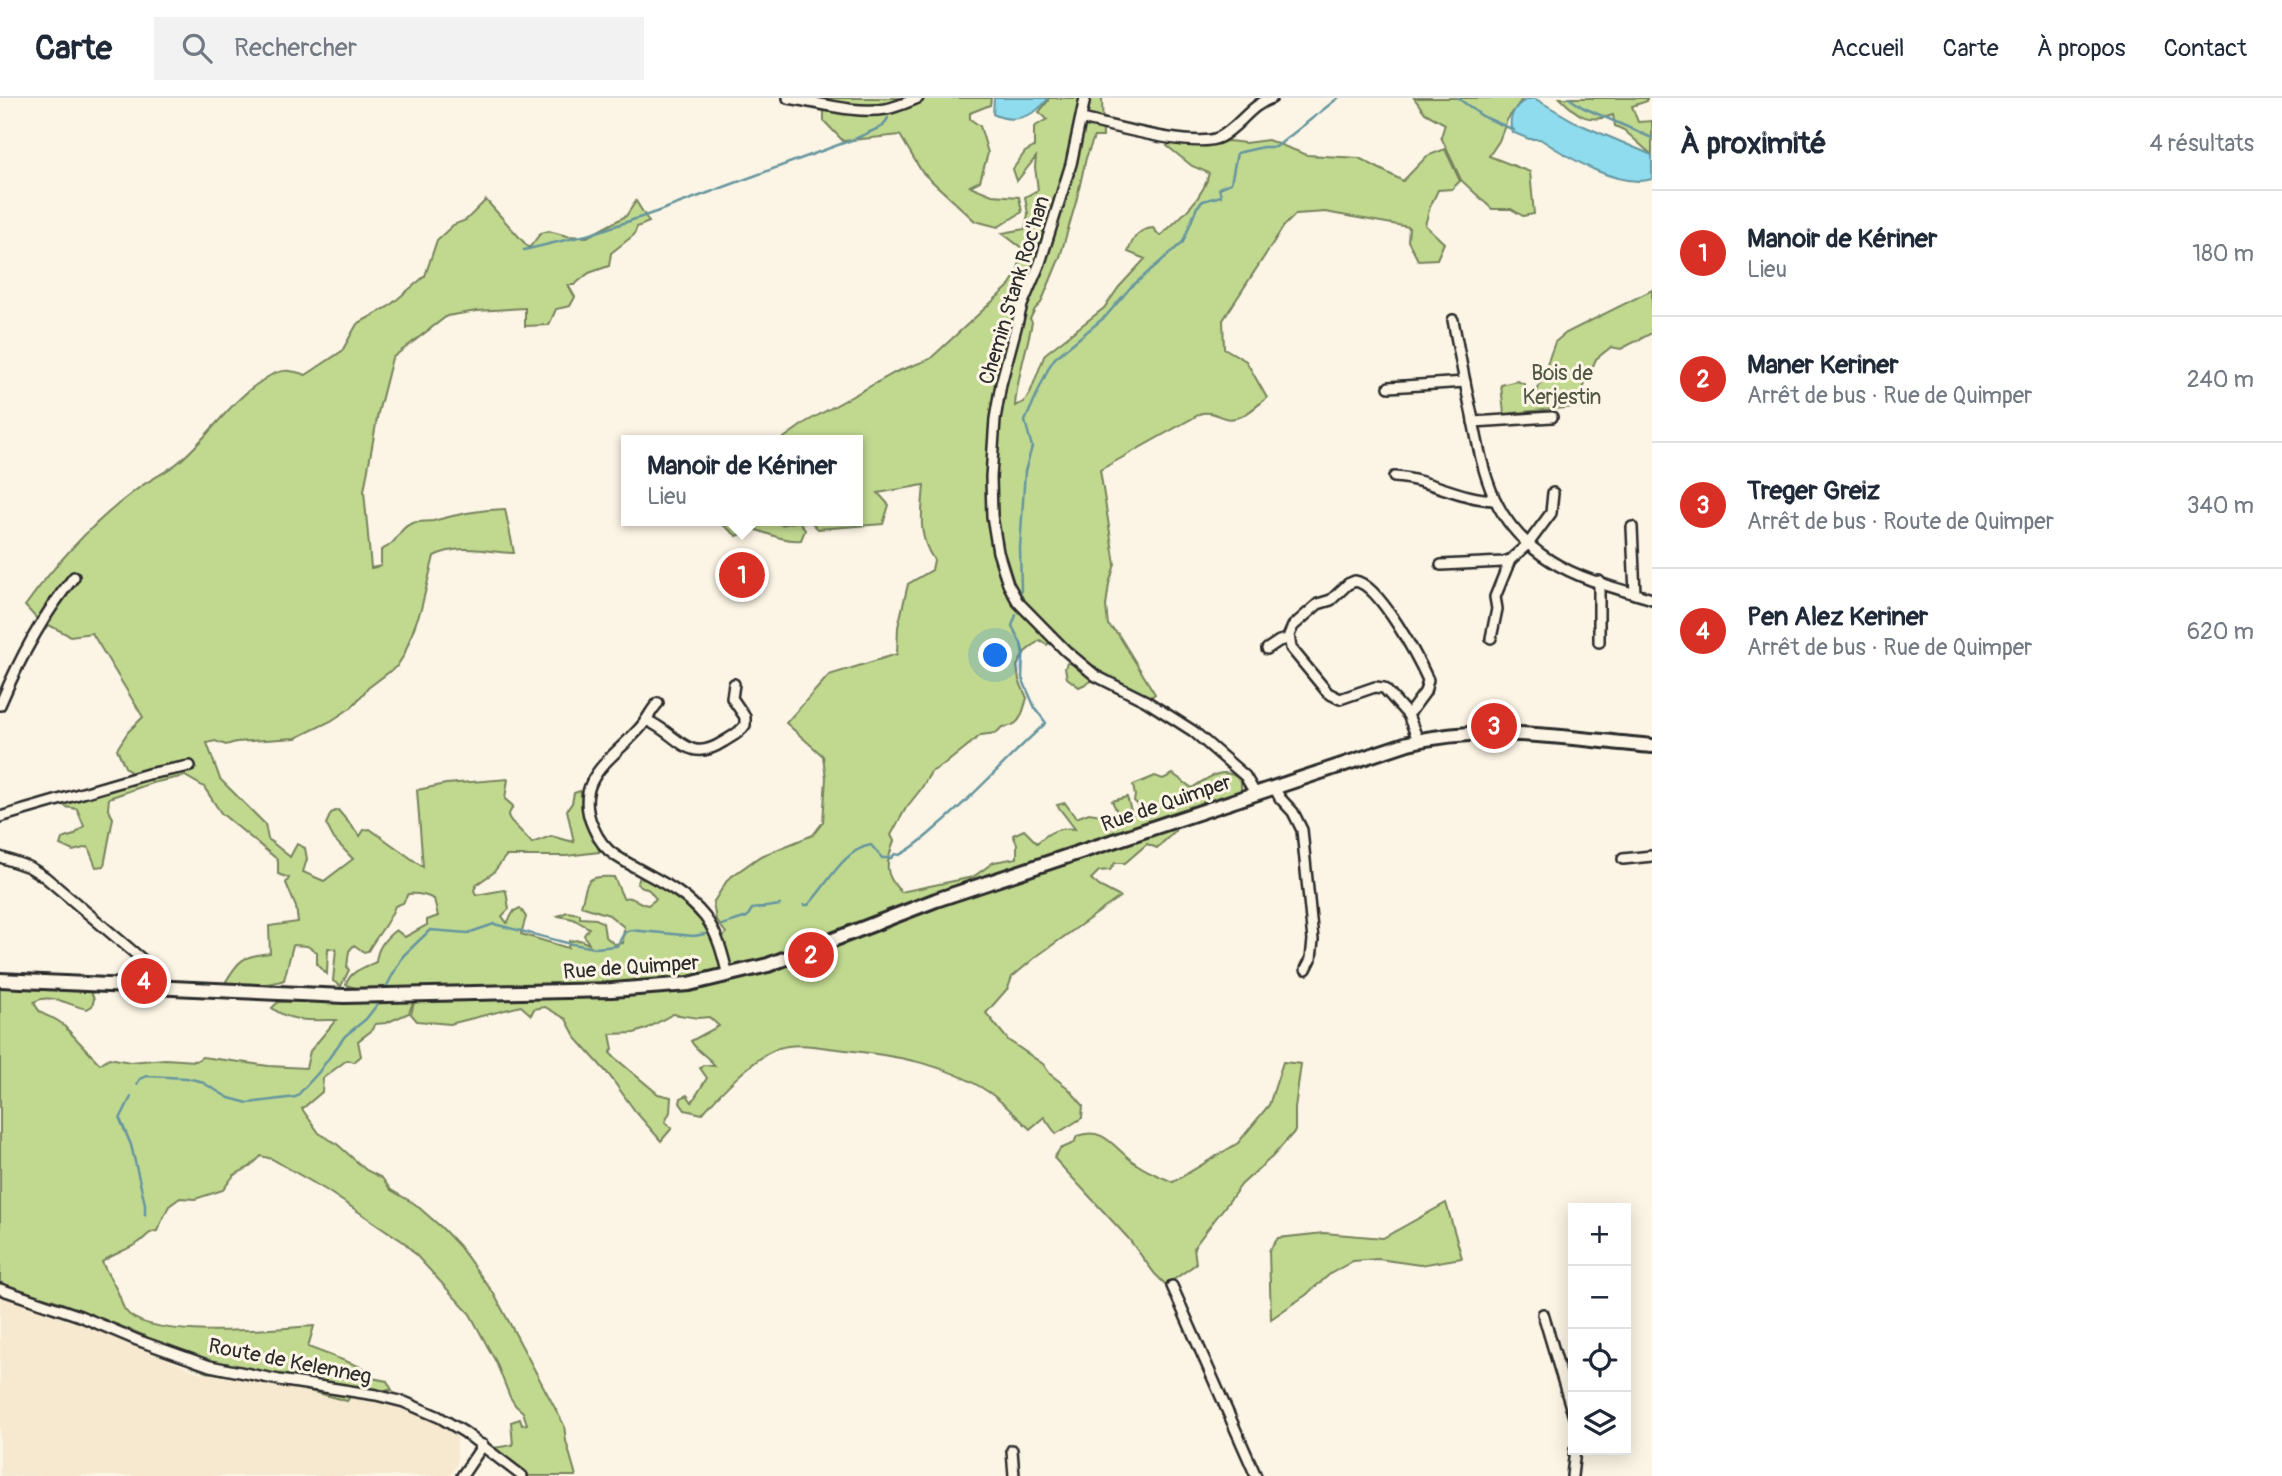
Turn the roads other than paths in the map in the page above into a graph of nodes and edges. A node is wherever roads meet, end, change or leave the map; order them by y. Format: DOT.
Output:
graph roads {
  1 [pos="788,98"];
  2 [pos="918,98"];
  3 [pos="1085,98"];
  4 [pos="1272,98"];
  5 [pos="1082,119"];
  6 [pos="1453,320"];
  7 [pos="1465,382"];
  8 [pos="1389,387"];
  9 [pos="1552,417"];
  10 [pos="1473,422"];
  11 [pos="1394,477"];
  12 [pos="1553,493"];
  13 [pos="1494,500"];
  14 [pos="1632,527"];
  15 [pos="1528,544"];
  16 [pos="1510,560"];
  17 [pos="1441,565"];
  18 [pos="74,577"];
  19 [pos="1599,581"];
  20 [pos="1635,594"];
  21 [pos="1652,599"];
  22 [pos="1491,638"];
  23 [pos="1289,639"];
  24 [pos="1599,642"];
  25 [pos="1267,649"];
  26 [pos="734,684"];
  27 [pos="658,703"];
  28 [pos="0,705"];
  29 [pos="1408,715"];
  30 [pos="646,720"];
  31 [pos="1418,740"];
  32 [pos="1652,746"];
  33 [pos="190,766"];
  34 [pos="1274,787"];
  35 [pos="1255,793"];
  36 [pos="0,817"];
  37 [pos="1652,856"];
  38 [pos="0,857"];
  39 [pos="1623,859"];
  40 [pos="1306,969"];
  41 [pos="728,976"];
  42 [pos="0,980"];
  43 [pos="163,989"];
  44 [pos="1172,1286"];
  45 [pos="0,1289"];
  46 [pos="1543,1314"];
  47 [pos="1568,1397"];
  48 [pos="483,1444"];
  49 [pos="1012,1450"];
  50 [pos="1574,1455"];
  51 [pos="463,1476"];
  52 [pos="522,1476"];
  53 [pos="1014,1476"];
  54 [pos="1256,1476"];
  55 [pos="1572,1476"];
  1 -- 2 [label="street"];
  3 -- 5 [label="street, Chemin Stank Roc'han"];
  4 -- 5 [label="street"];
  5 -- 35 [label="street, Chemin Stank Roc'han"];
  6 -- 7 [label="street"];
  7 -- 8 [label="street"];
  7 -- 10 [label="street"];
  9 -- 10 [label="street"];
  10 -- 13 [label="street"];
  11 -- 13 [label="street"];
  12 -- 15 [label="street"];
  13 -- 15 [label="street"];
  14 -- 20 [label="street"];
  15 -- 16 [label="street"];
  15 -- 19 [label="street"];
  16 -- 17 [label="street"];
  16 -- 22 [label="street"];
  18 -- 28 [label="street"];
  19 -- 20 [label="street"];
  19 -- 24 [label="street"];
  20 -- 21 [label="street"];
  23 -- 25 [label="street"];
  23 -- 29 [label="street"];
  23 -- 29 [label="street"];
  26 -- 30 [label="street"];
  27 -- 30 [label="street"];
  29 -- 31 [label="street"];
  30 -- 41 [label="street"];
  31 -- 32 [label="main road, Rue de Quimper"];
  31 -- 34 [label="main road, Rue de Quimper"];
  33 -- 36 [label="street"];
  34 -- 35 [label="main road, Rue de Quimper"];
  34 -- 40 [label="street"];
  35 -- 41 [label="main road, Rue de Quimper"];
  37 -- 39 [label="street"];
  38 -- 43 [label="street"];
  41 -- 43 [label="main road, Rue de Quimper"];
  42 -- 43 [label="main road, Rue de Quimper"];
  44 -- 54 [label="street"];
  45 -- 48 [label="street, Route de Kelenneg"];
  46 -- 47 [label="street"];
  48 -- 51 [label="street"];
  48 -- 52 [label="street, Route de Kelenneg"];
  49 -- 53 [label="street"];
  50 -- 55 [label="street"];
}
